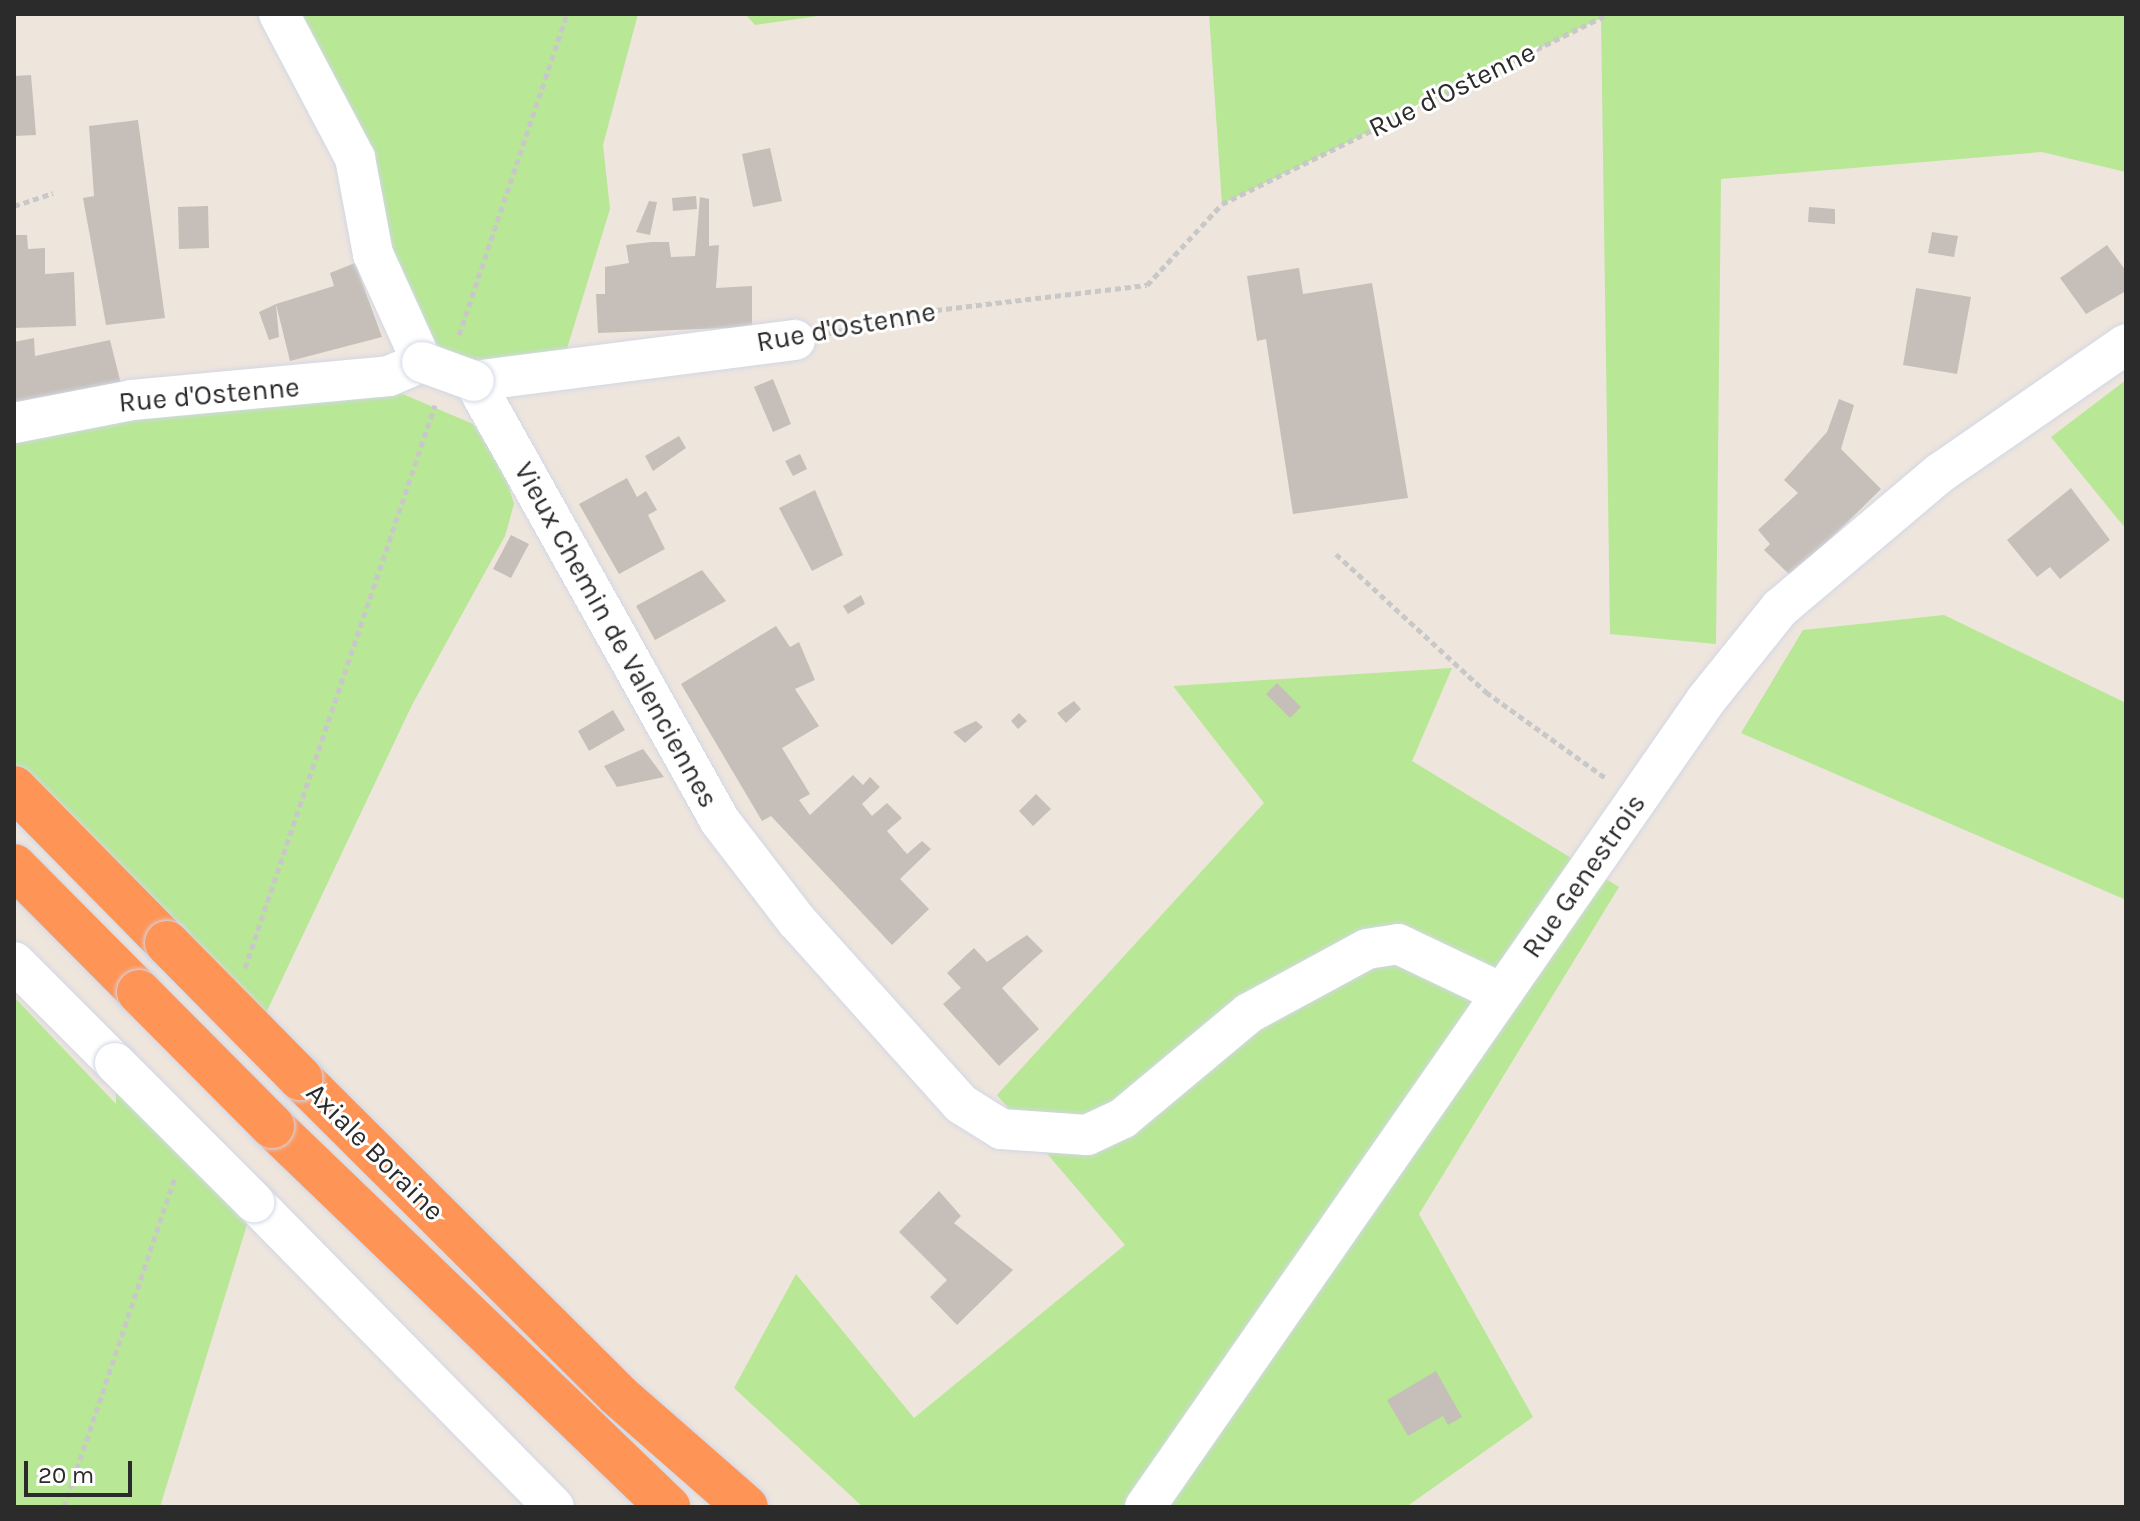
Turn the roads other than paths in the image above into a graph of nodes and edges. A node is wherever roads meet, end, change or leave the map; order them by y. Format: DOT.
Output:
graph roads {
  1 [pos="279,14"];
  2 [pos="795,340"];
  3 [pos="2126,344"];
  4 [pos="448,371"];
  5 [pos="14,423"];
  6 [pos="14,788"];
  7 [pos="14,866"];
  8 [pos="14,962"];
  9 [pos="1501,993"];
  10 [pos="554,1507"];
  11 [pos="668,1507"];
  12 [pos="746,1507"];
  13 [pos="1145,1507"];
  1 -- 4 [label="street, Vieux Chemin de Valenciennes"];
  2 -- 4 [label="street, Rue d'Ostenne"];
  3 -- 9 [label="street, Rue Genestrois"];
  4 -- 5 [label="street, Rue d'Ostenne"];
  4 -- 9 [label="street, Vieux Chemin de Valenciennes"];
  6 -- 12 [label="highway, Axiale Boraine, bridge"];
  7 -- 11 [label="highway, Axiale Boraine, bridge"];
  8 -- 10 [label="street, bridge"];
  9 -- 13 [label="street, Rue Genestrois"];
}
